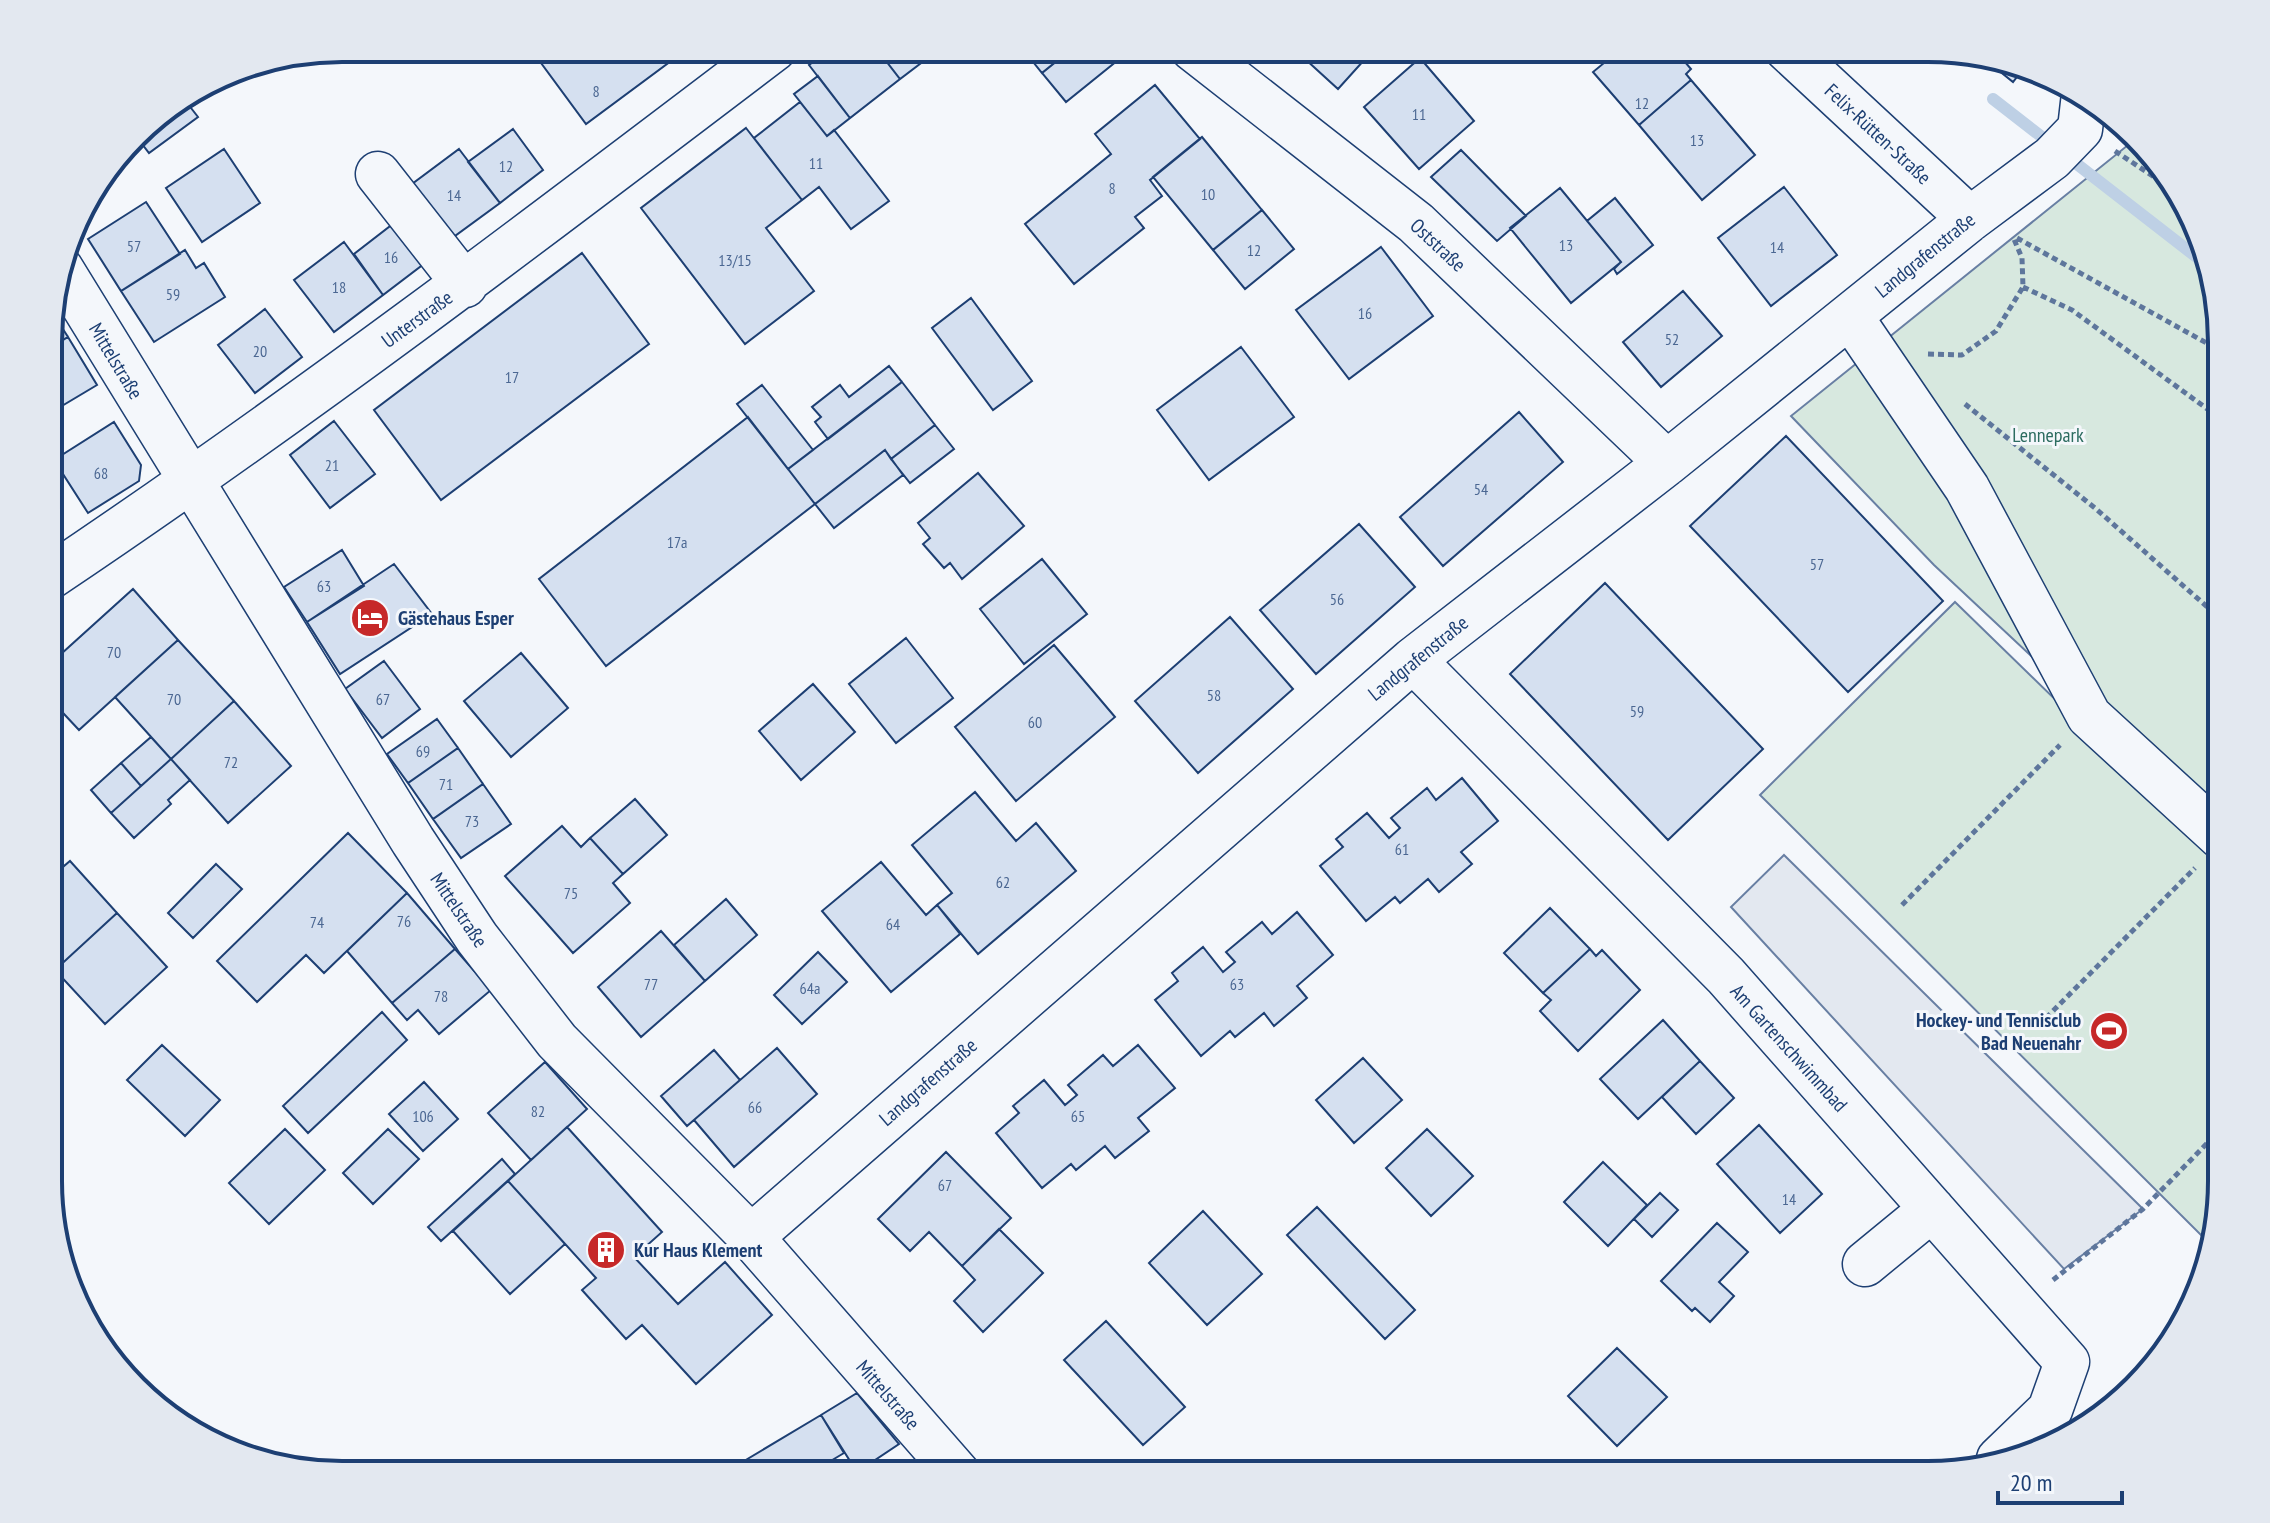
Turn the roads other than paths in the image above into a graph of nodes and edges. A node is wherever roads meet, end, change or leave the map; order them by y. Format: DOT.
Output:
graph roads {
  1 [pos="757,62"];
  2 [pos="1210,62"];
  3 [pos="1801,62"];
  4 [pos="2071,131"];
  5 [pos="378,174"];
  6 [pos="1991,219"];
  7 [pos="69,281"];
  8 [pos="465,285"];
  9 [pos="1850,316"];
  10 [pos="1667,463"];
  11 [pos="191,483"];
  12 [pos="62,569"];
  13 [pos="1413,660"];
  14 [pos="2207,846"];
  15 [pos="1932,1209"];
  16 [pos="751,1237"];
  17 [pos="1865,1264"];
  18 [pos="2011,1448"];
  19 [pos="936,1461"];
  1 -- 8 [label="street, Unterstraße"];
  2 -- 10 [label="street, Oststraße"];
  3 -- 6 [label="street, Felix-Rütten-Straße"];
  4 -- 6 [label="street, Landgrafenstraße"];
  5 -- 8 [label="street"];
  6 -- 9 [label="street, Landgrafenstraße"];
  7 -- 11 [label="street, Mittelstraße"];
  8 -- 11 [label="street, Unterstraße"];
  9 -- 10 [label="street, Landgrafenstraße"];
  9 -- 14 [label="street"];
  10 -- 13 [label="street, Landgrafenstraße"];
  11 -- 12 [label="street, Unterstraße"];
  11 -- 16 [label="street, Mittelstraße"];
  13 -- 15 [label="street, Am Gartenschwimmbad"];
  13 -- 16 [label="street, Landgrafenstraße"];
  15 -- 17 [label="street"];
  15 -- 18 [label="street, Am Gartenschwimmbad"];
  16 -- 19 [label="street, Mittelstraße"];
}
